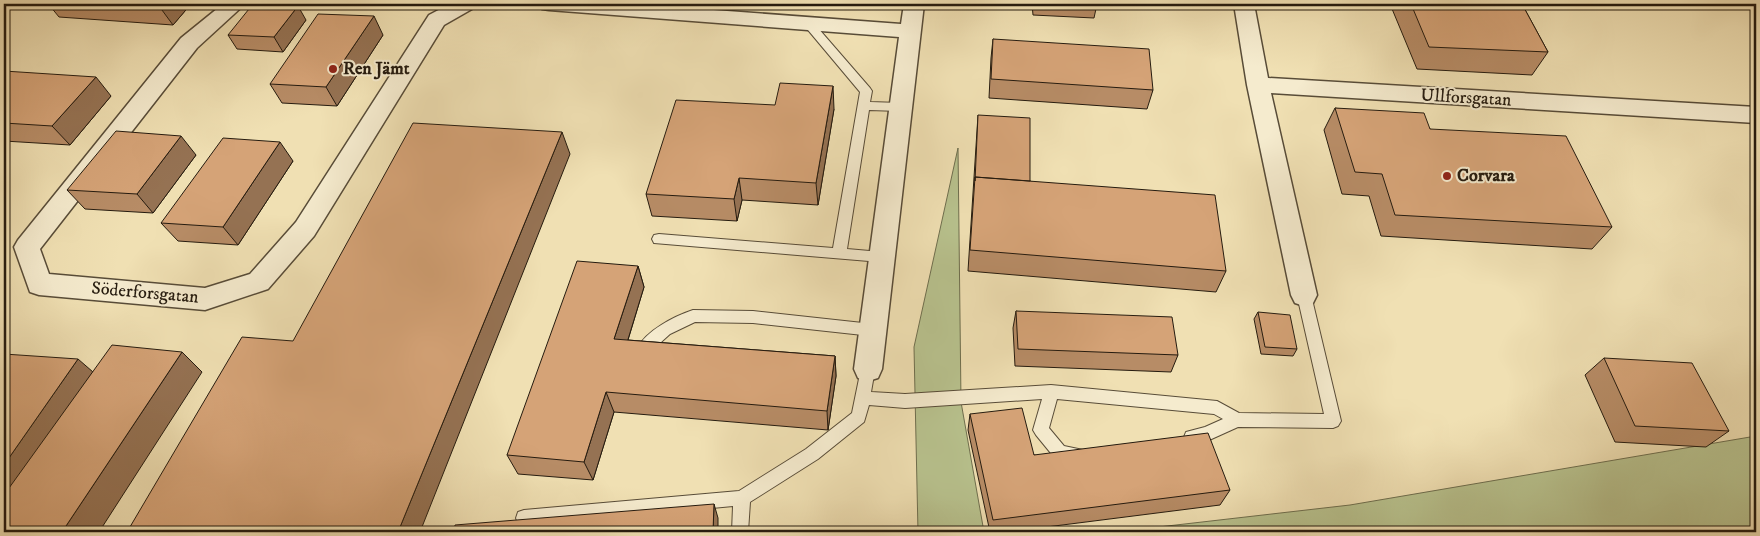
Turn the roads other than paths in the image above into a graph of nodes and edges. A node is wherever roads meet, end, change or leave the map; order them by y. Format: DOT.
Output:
graph roads {
  1 [pos="235,4"];
  2 [pos="465,4"];
  3 [pos="549,4"];
  4 [pos="914,4"];
  5 [pos="1244,4"];
  6 [pos="807,22"];
  7 [pos="910,31"];
  8 [pos="1258,85"];
  9 [pos="864,106"];
  10 [pos="900,107"];
  11 [pos="1756,115"];
  12 [pos="659,239"];
  13 [pos="839,254"];
  14 [pos="881,257"];
  15 [pos="1304,295"];
  16 [pos="872,330"];
  17 [pos="644,349"];
  18 [pos="868,369"];
  19 [pos="1050,392"];
  20 [pos="863,398"];
  21 [pos="1237,420"];
  22 [pos="1179,439"];
  23 [pos="1093,454"];
  24 [pos="742,498"];
  25 [pos="524,518"];
  26 [pos="740,532"];
  1 -- 2 [label="street, Söderforsgatan"];
  3 -- 6 [label="street"];
  4 -- 7 [label="street"];
  5 -- 8 [label="street"];
  6 -- 7 [label="street"];
  6 -- 9 [label="lane"];
  7 -- 10 [label="street"];
  8 -- 11 [label="street, Ullforsgatan"];
  8 -- 15 [label="street"];
  9 -- 10 [label="lane"];
  9 -- 13 [label="lane"];
  10 -- 14 [label="street"];
  12 -- 13 [label="lane"];
  13 -- 14 [label="lane"];
  14 -- 16 [label="street"];
  15 -- 21 [label="lane"];
  16 -- 17 [label="lane"];
  16 -- 18 [label="street"];
  18 -- 20 [label="lane"];
  19 -- 20 [label="lane"];
  19 -- 21 [label="lane"];
  19 -- 23 [label="lane"];
  20 -- 24 [label="lane"];
  21 -- 22 [label="lane"];
  24 -- 25 [label="lane"];
  24 -- 26 [label="lane"];
}
